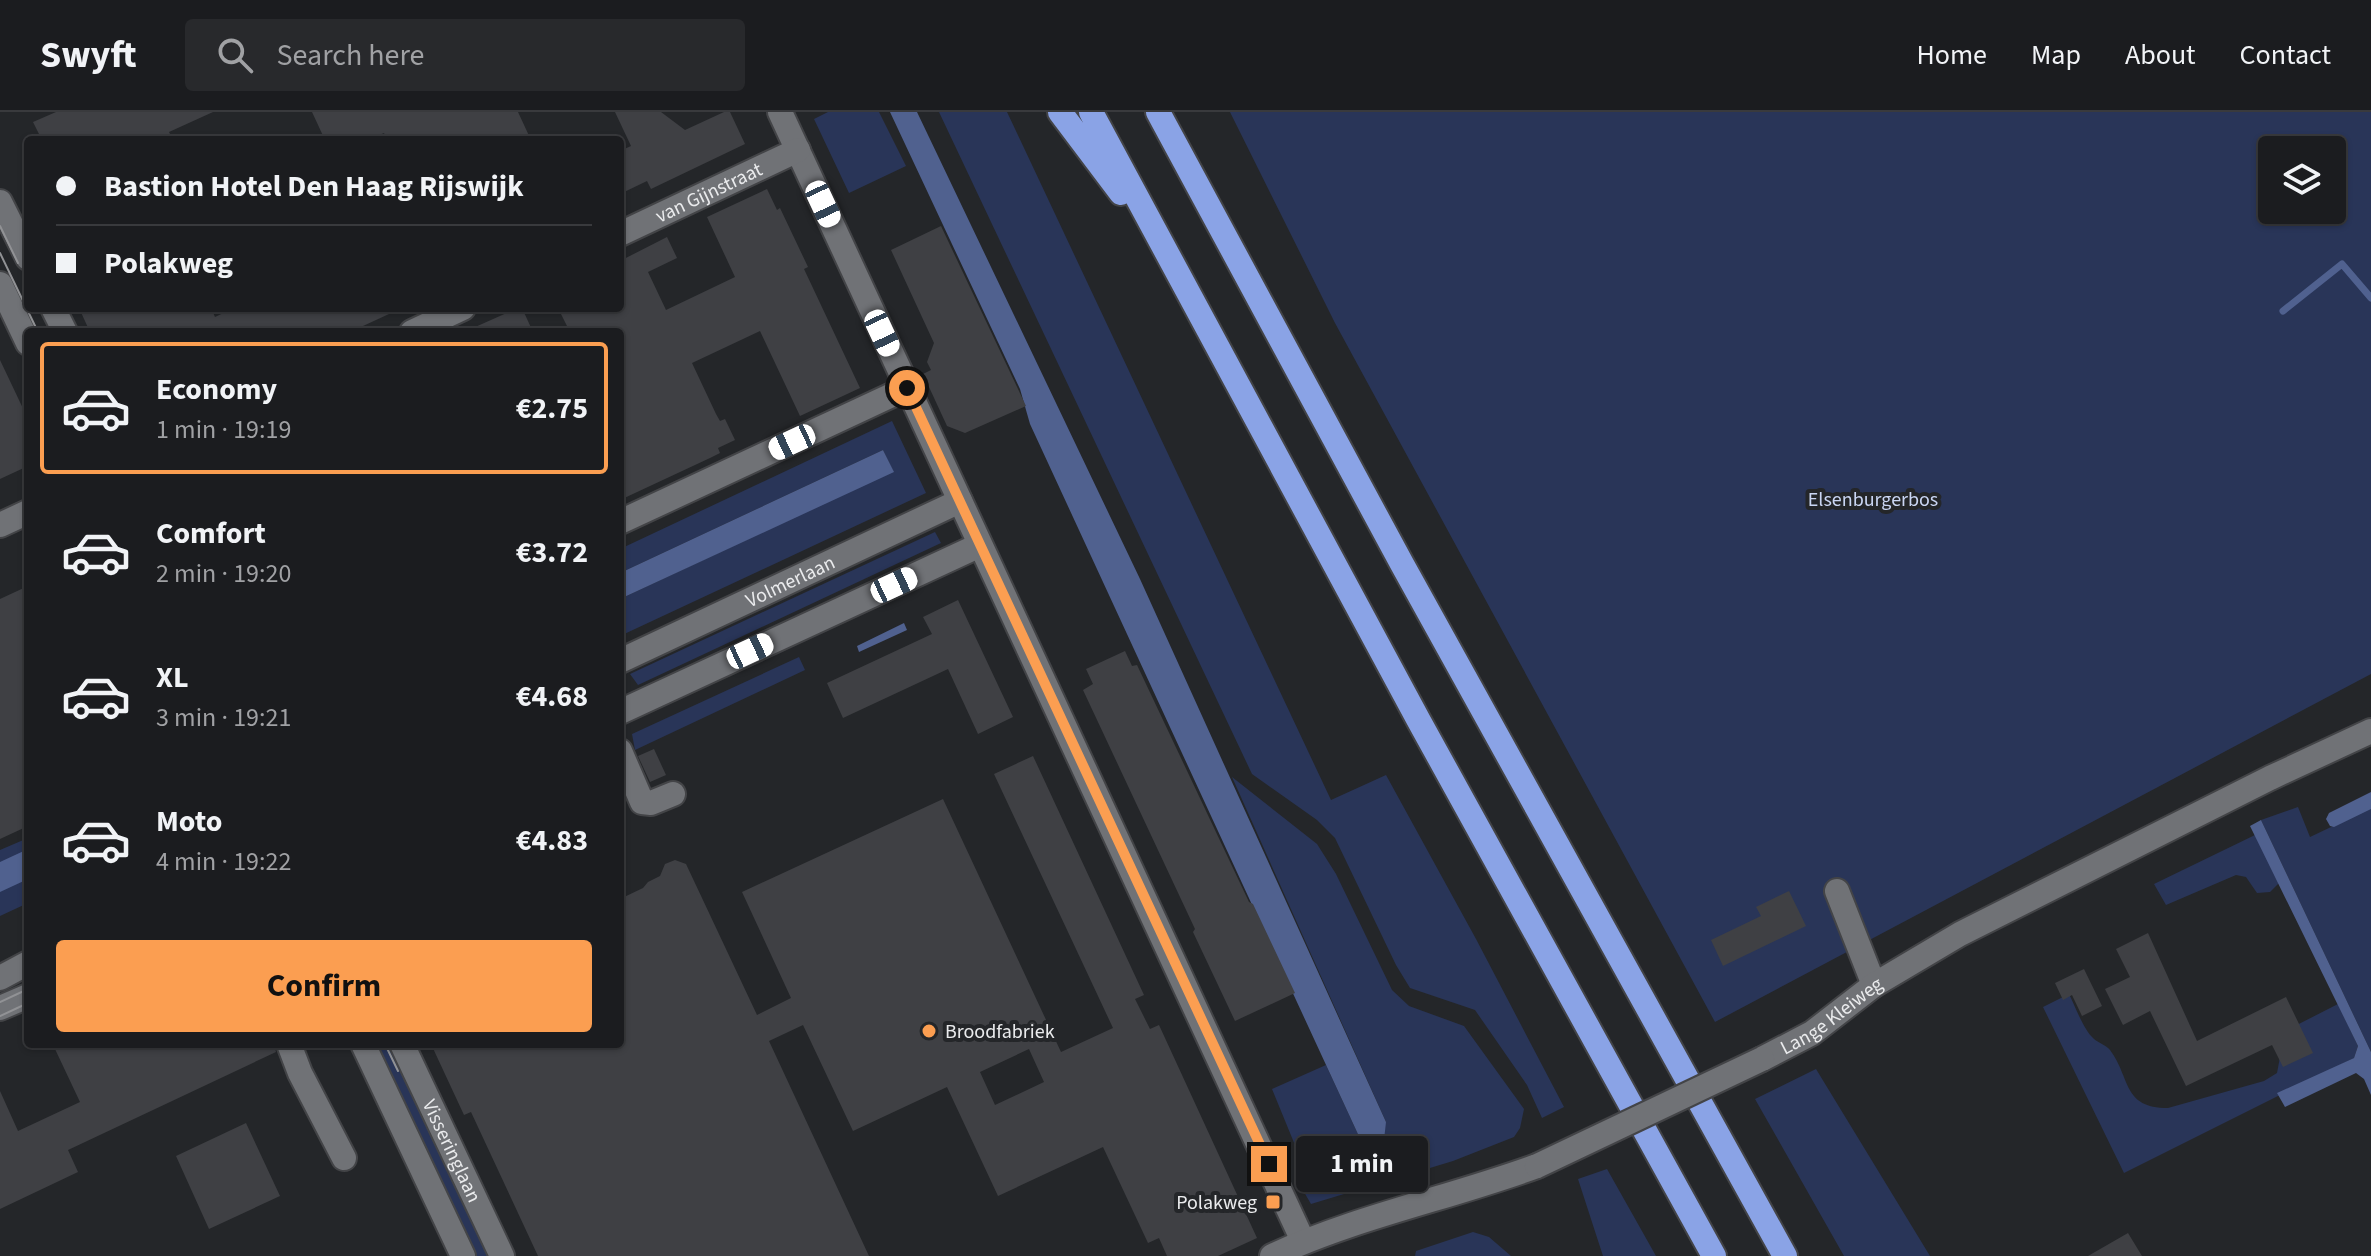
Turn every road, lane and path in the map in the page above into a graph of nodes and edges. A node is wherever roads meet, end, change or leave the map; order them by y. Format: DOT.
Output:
graph roads {
  1 [pos="780,112"];
  2 [pos="1060,112"];
  3 [pos="1091,112"];
  4 [pos="1158,112"];
  5 [pos="798,150"];
  6 [pos="0,202"];
  7 [pos="624,232"];
  8 [pos="24,250"];
  9 [pos="1168,256"];
  10 [pos="0,284"];
  11 [pos="454,312"];
  12 [pos="420,328"];
  13 [pos="24,335"];
  14 [pos="907,388"];
  15 [pos="960,501"];
  16 [pos="24,514"];
  17 [pos="624,520"];
  18 [pos="0,525"];
  19 [pos="980,545"];
  20 [pos="624,659"];
  21 [pos="624,710"];
  22 [pos="2371,731"];
  23 [pos="624,760"];
  24 [pos="673,794"];
  25 [pos="1837,891"];
  26 [pos="24,955"];
  27 [pos="0,962"];
  28 [pos="24,965"];
  29 [pos="0,978"];
  30 [pos="1874,985"];
  31 [pos="24,998"];
  32 [pos="0,1008"];
  33 [pos="291,1048"];
  34 [pos="365,1048"];
  35 [pos="404,1048"];
  36 [pos="344,1158"];
  37 [pos="1322,1244"];
  38 [pos="463,1256"];
  39 [pos="502,1256"];
  40 [pos="1272,1256"];
  41 [pos="1714,1256"];
  42 [pos="1785,1256"];
  1 -- 5 [label="street"];
  2 -- 9 [label="highway"];
  3 -- 9 [label="highway"];
  4 -- 42 [label="highway"];
  5 -- 7 [label="street, van Gijnstraat"];
  5 -- 14 [label="street"];
  6 -- 8 [label="street"];
  9 -- 41 [label="highway"];
  10 -- 13 [label="street"];
  11 -- 12 [label="street"];
  14 -- 15 [label="street"];
  14 -- 17 [label="street"];
  15 -- 19 [label="street"];
  15 -- 20 [label="street, Volmerlaan"];
  16 -- 18 [label="street"];
  19 -- 21 [label="street"];
  19 -- 37 [label="street"];
  22 -- 30 [label="street, Lange Kleiweg"];
  23 -- 24 [label="street"];
  25 -- 30 [label="street"];
  26 -- 27 [label="street"];
  28 -- 29 [label="street"];
  30 -- 37 [label="street, Lange Kleiweg, bridge"];
  31 -- 32 [label="street"];
  33 -- 36 [label="street"];
  34 -- 38 [label="street, Visseringlaan"];
  35 -- 39 [label="street, Visseringlaan"];
  37 -- 40 [label="street, Lange Kleiweg"];
}
